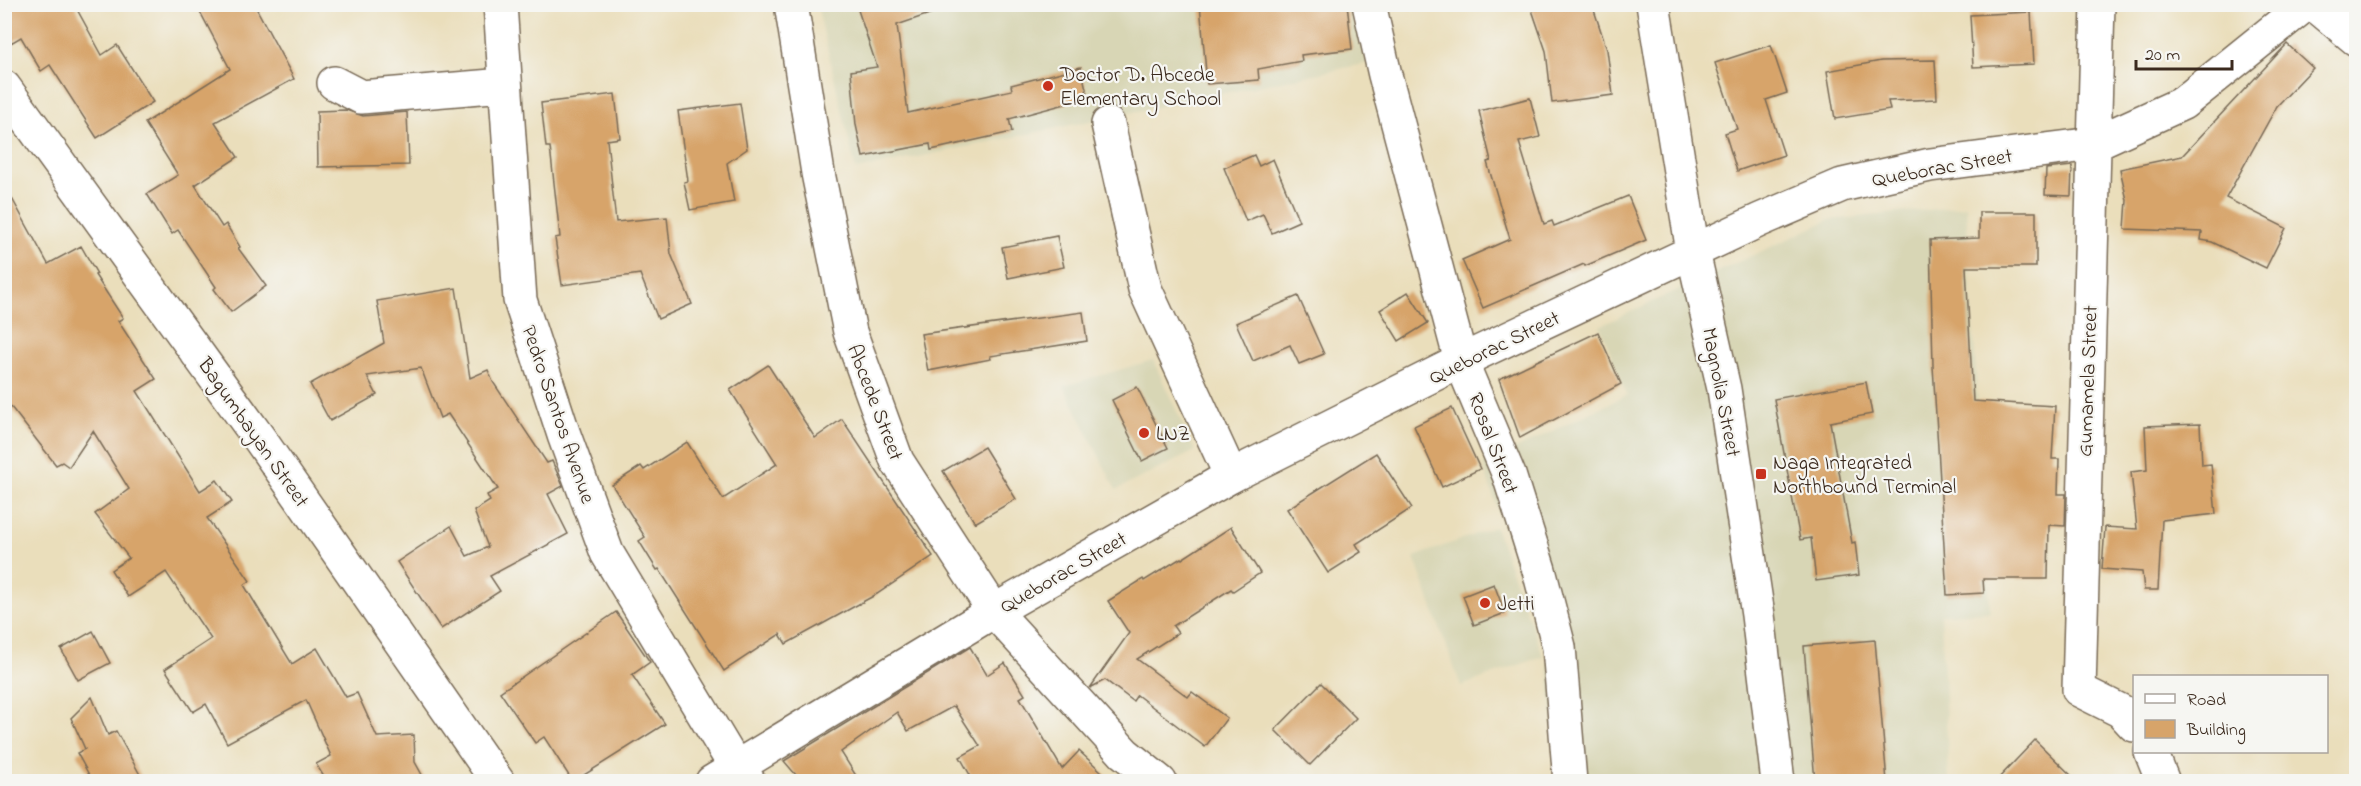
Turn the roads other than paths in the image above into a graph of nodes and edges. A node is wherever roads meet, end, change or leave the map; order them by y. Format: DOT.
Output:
graph roads {
  1 [pos="500,4"];
  2 [pos="791,4"];
  3 [pos="1370,4"];
  4 [pos="1653,4"];
  5 [pos="2098,4"];
  6 [pos="2306,4"];
  7 [pos="2314,4"];
  8 [pos="2356,39"];
  9 [pos="334,83"];
  10 [pos="504,85"];
  11 [pos="4,87"];
  12 [pos="1108,124"];
  13 [pos="2093,144"];
  14 [pos="1693,252"];
  15 [pos="1461,361"];
  16 [pos="1231,476"];
  17 [pos="994,611"];
  18 [pos="2133,724"];
  19 [pos="2151,753"];
  20 [pos="732,776"];
  21 [pos="498,782"];
  22 [pos="1160,782"];
  23 [pos="1570,782"];
  24 [pos="1778,782"];
  25 [pos="2163,782"];
  1 -- 10 [label="street, Pedro Santos Avenue"];
  2 -- 17 [label="street, Abcede Street"];
  3 -- 15 [label="street, Rosal Street"];
  4 -- 14 [label="street, Magnolia Street"];
  5 -- 13 [label="street, Gumamela Street"];
  6 -- 13 [label="street, Queborac Street"];
  7 -- 8 [label="street"];
  9 -- 10 [label="street"];
  10 -- 20 [label="street, Pedro Santos Avenue"];
  11 -- 21 [label="street, Bagumbayan Street"];
  12 -- 16 [label="street"];
  13 -- 14 [label="street, Queborac Street"];
  13 -- 18 [label="street, Gumamela Street"];
  14 -- 15 [label="street, Queborac Street"];
  14 -- 24 [label="street, Magnolia Street"];
  15 -- 16 [label="street, Queborac Street"];
  15 -- 23 [label="street, Rosal Street"];
  16 -- 17 [label="street, Queborac Street"];
  17 -- 20 [label="street, Queborac Street"];
  17 -- 22 [label="street, Abcede Street"];
  19 -- 25 [label="street"];
}
